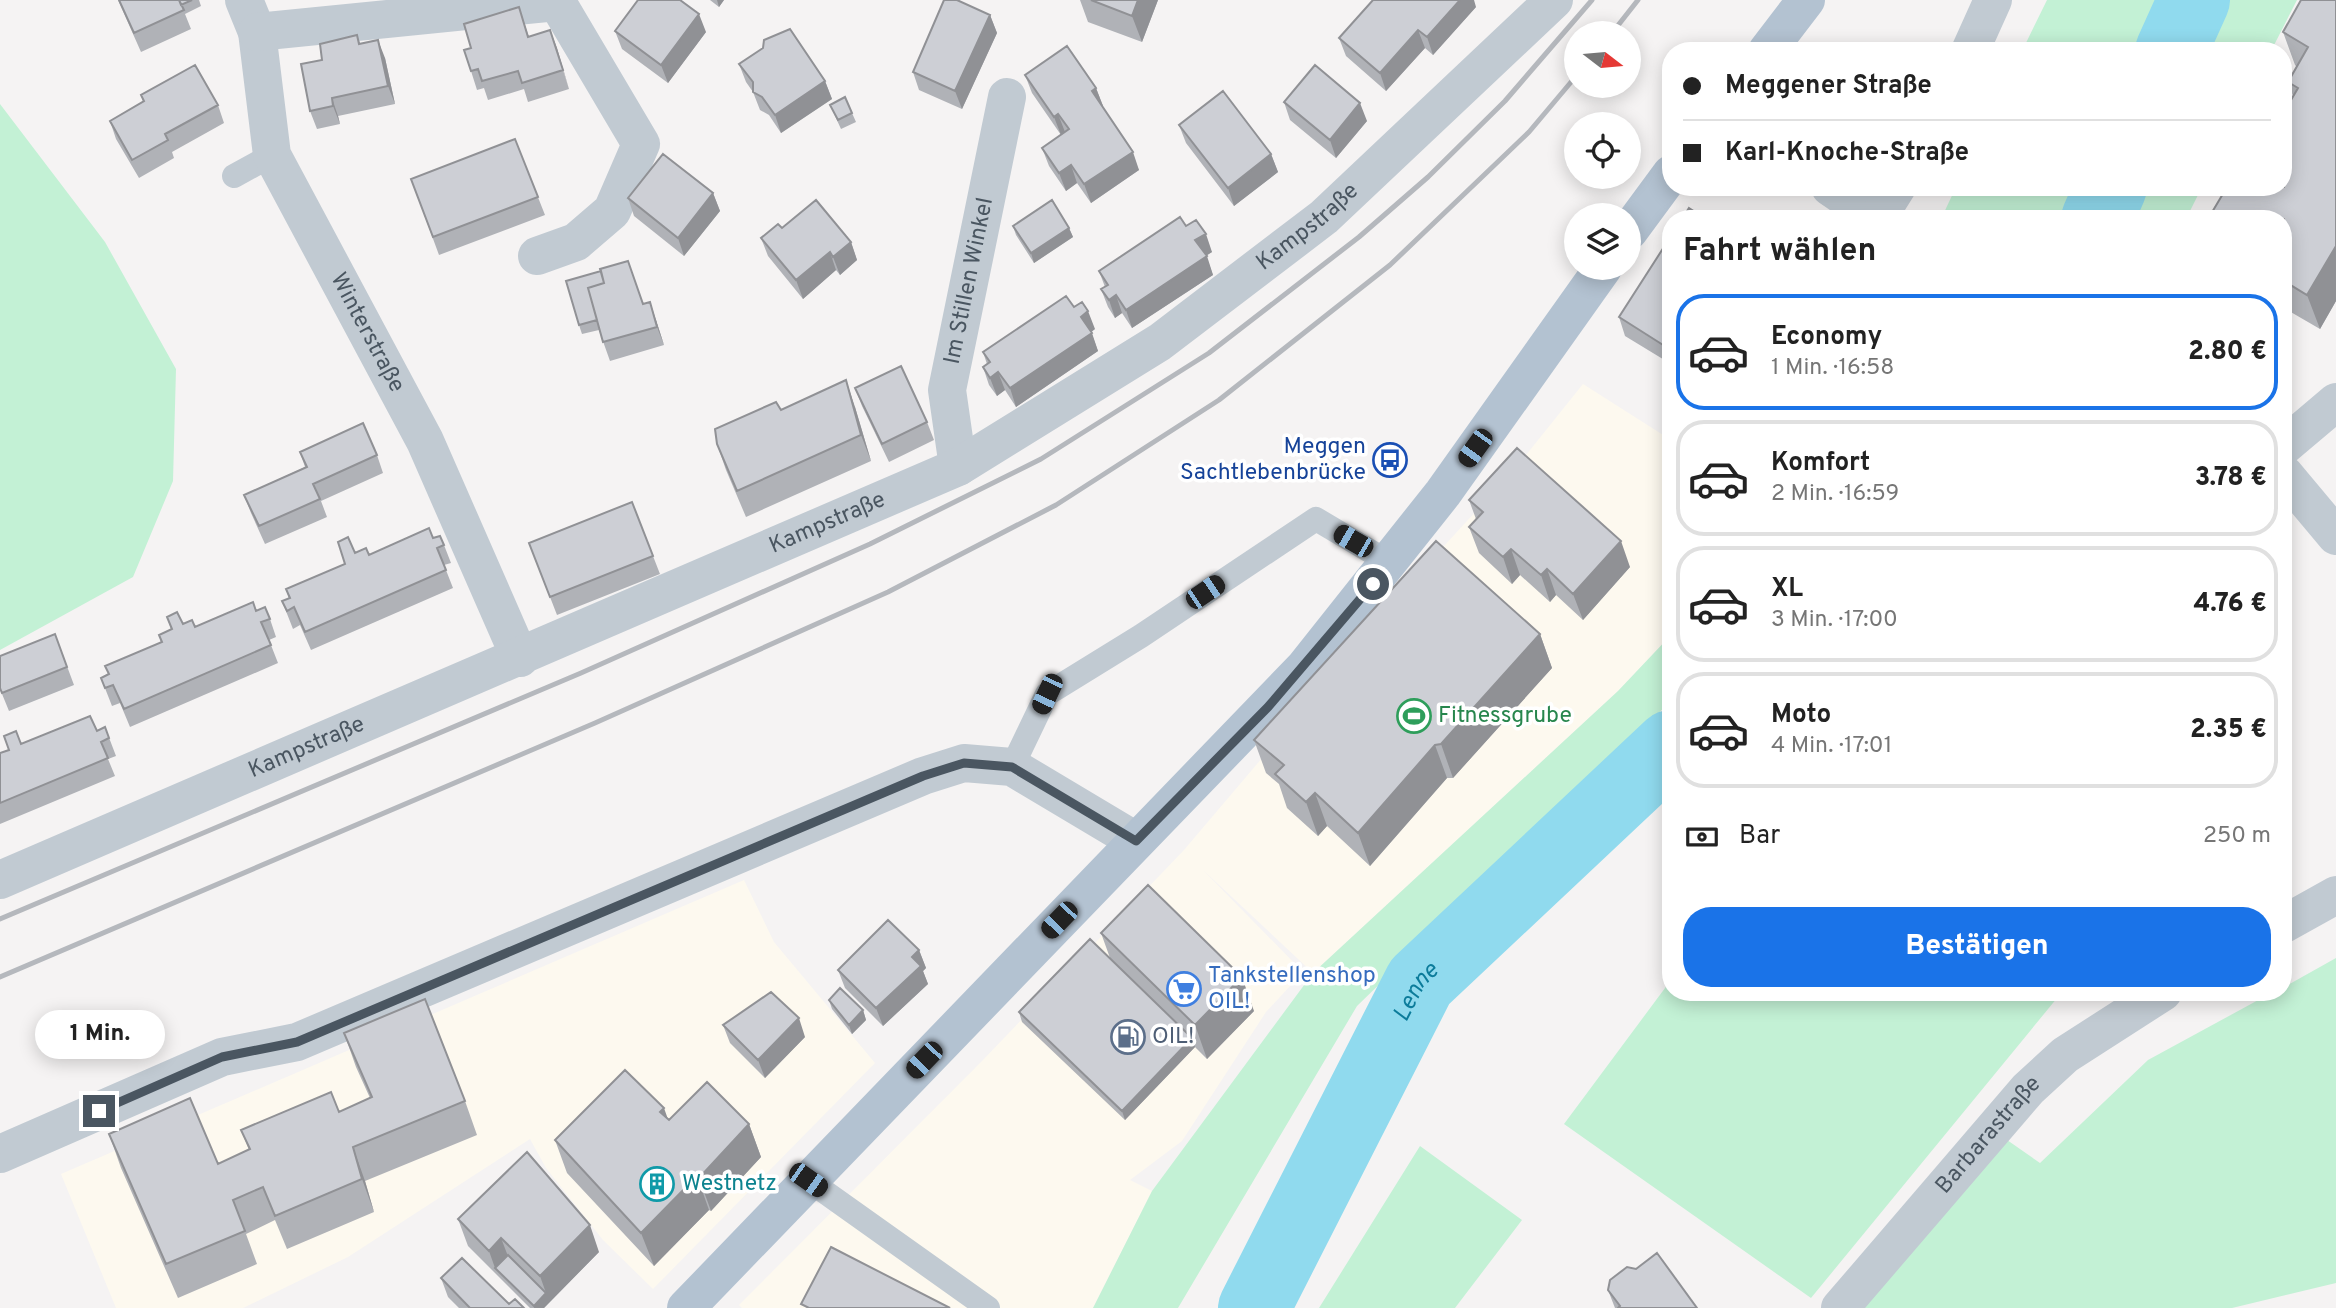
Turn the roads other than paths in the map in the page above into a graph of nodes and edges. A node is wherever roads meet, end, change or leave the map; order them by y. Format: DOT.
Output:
graph roads {
  1 [pos="1554,0"];
  2 [pos="1805,0"];
  3 [pos="1993,0"];
  4 [pos="558,1"];
  5 [pos="251,16"];
  6 [pos="1774,42"];
  7 [pos="1974,42"];
  8 [pos="1007,97"];
  9 [pos="272,155"];
  10 [pos="234,176"];
  11 [pos="1662,186"];
  12 [pos="1843,196"];
  13 [pos="1864,210"];
  14 [pos="1641,215"];
  15 [pos="537,256"];
  16 [pos="1594,280"];
  17 [pos="2336,402"];
  18 [pos="2292,439"];
  19 [pos="958,467"];
  20 [pos="2292,484"];
  21 [pos="2336,536"];
  22 [pos="1390,563"];
  23 [pos="520,658"];
  24 [pos="1012,767"];
  25 [pos="1136,841"];
  26 [pos="0,880"];
  27 [pos="2336,895"];
  28 [pos="2292,920"];
  29 [pos="2149,1001"];
  30 [pos="0,1154"];
  31 [pos="808,1180"];
  32 [pos="686,1308"];
  33 [pos="988,1308"];
  34 [pos="1840,1308"];
  1 -- 19 [label="street, Kampstraße"];
  2 -- 6 [label="main road"];
  3 -- 7 [label="street"];
  4 -- 5 [label="street"];
  4 -- 15 [label="street"];
  5 -- 9 [label="street, Winterstraße"];
  8 -- 19 [label="street, Im Stillen Winkel"];
  9 -- 10 [label="lane"];
  9 -- 23 [label="street, Winterstraße"];
  11 -- 14 [label="main road"];
  12 -- 13 [label="street"];
  16 -- 22 [label="main road"];
  17 -- 18 [label="street"];
  19 -- 23 [label="street, Kampstraße"];
  20 -- 21 [label="street"];
  22 -- 24 [label="lane"];
  22 -- 25 [label="main road"];
  23 -- 26 [label="street, Kampstraße"];
  24 -- 25 [label="street"];
  24 -- 30 [label="street"];
  25 -- 31 [label="main road"];
  27 -- 28 [label="street"];
  29 -- 34 [label="street, Barbarastraße"];
  31 -- 32 [label="main road"];
  31 -- 33 [label="lane"];
}
